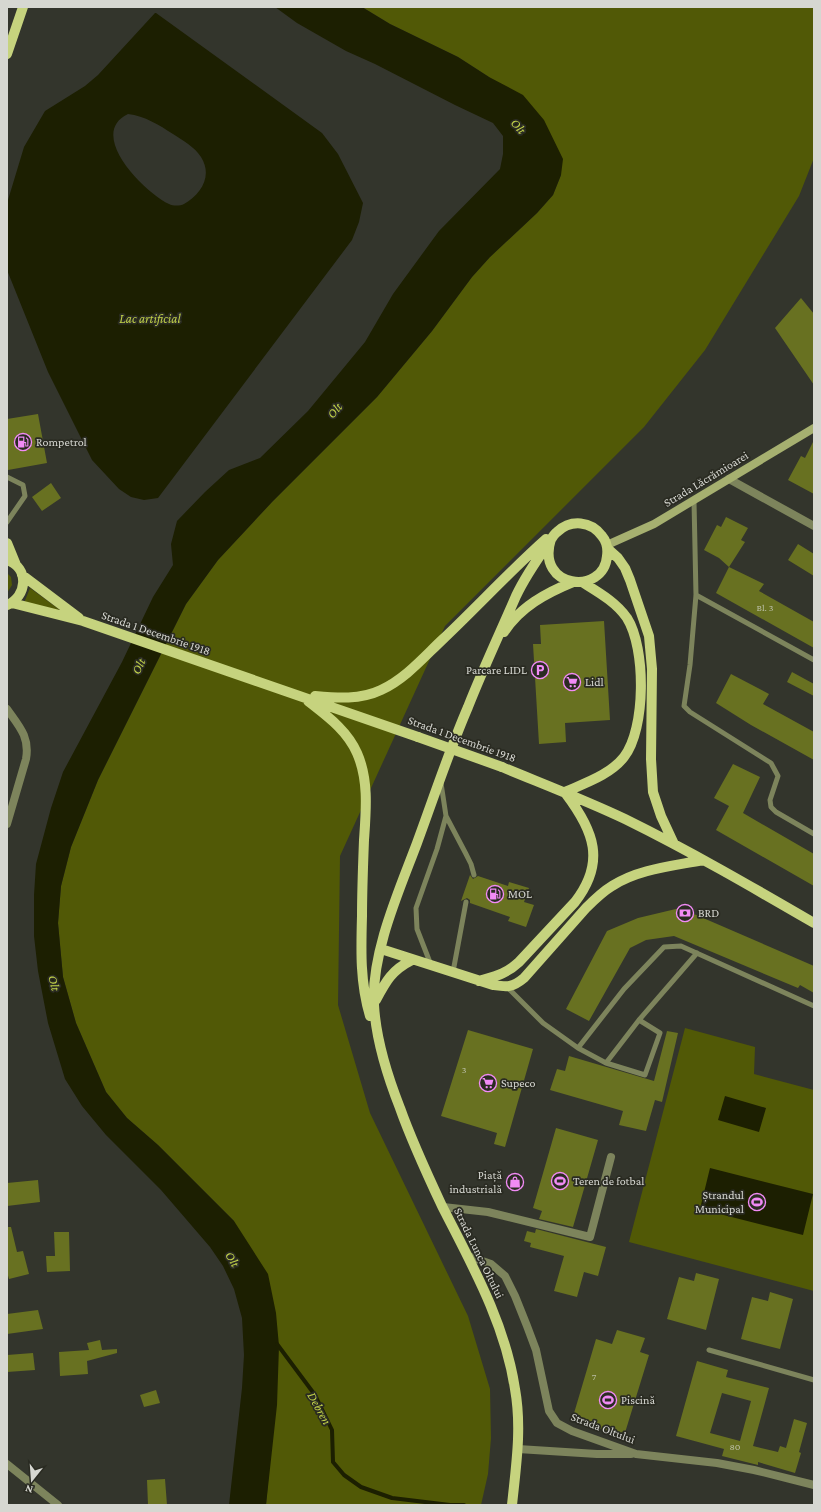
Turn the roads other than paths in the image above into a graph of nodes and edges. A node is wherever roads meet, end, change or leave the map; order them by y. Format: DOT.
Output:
graph roads {
  1 [pos="23,7"];
  2 [pos="7,54"];
  3 [pos="814,428"];
  4 [pos="7,477"];
  5 [pos="729,479"];
  6 [pos="694,501"];
  7 [pos="7,522"];
  8 [pos="814,526"];
  9 [pos="554,536"];
  10 [pos="7,543"];
  11 [pos="607,547"];
  12 [pos="7,560"];
  13 [pos="16,565"];
  14 [pos="22,575"];
  15 [pos="577,582"];
  16 [pos="696,595"];
  17 [pos="10,604"];
  18 [pos="84,622"];
  19 [pos="495,645"];
  20 [pos="814,660"];
  21 [pos="301,695"];
  22 [pos="7,709"];
  23 [pos="441,778"];
  24 [pos="565,792"];
  25 [pos="446,816"];
  26 [pos="7,824"];
  27 [pos="814,834"];
  28 [pos="674,844"];
  29 [pos="703,860"];
  30 [pos="474,875"];
  31 [pos="466,902"];
  32 [pos="814,923"];
  33 [pos="381,949"];
  34 [pos="696,953"];
  35 [pos="412,960"];
  36 [pos="431,966"];
  37 [pos="453,972"];
  38 [pos="479,981"];
  39 [pos="507,987"];
  40 [pos="374,1004"];
  41 [pos="814,1006"];
  42 [pos="639,1020"];
  43 [pos="378,1039"];
  44 [pos="578,1048"];
  45 [pos="606,1063"];
  46 [pos="611,1157"];
  47 [pos="443,1206"];
  48 [pos="468,1256"];
  49 [pos="709,1350"];
  50 [pos="814,1380"];
  51 [pos="518,1449"];
  52 [pos="636,1454"];
  53 [pos="7,1464"];
  54 [pos="814,1486"];
  55 [pos="58,1505"];
  56 [pos="512,1505"];
  1 -- 2 [label="main road"];
  3 -- 5 [label="main road, Strada Lăcrămioarei"];
  4 -- 7 [label="lane"];
  5 -- 6 [label="main road, Strada Lăcrămioarei"];
  5 -- 8 [label="street"];
  6 -- 11 [label="main road, Strada Lăcrămioarei"];
  6 -- 16 [label="lane"];
  9 -- 11 [label="main road"];
  9 -- 15 [label="main road"];
  9 -- 19 [label="main road"];
  9 -- 21 [label="main road"];
  10 -- 13 [label="main road"];
  11 -- 15 [label="main road"];
  11 -- 28 [label="main road"];
  12 -- 13 [label="main road"];
  13 -- 14 [label="main road"];
  14 -- 17 [label="main road"];
  14 -- 18 [label="main road, Strada 1 Decembrie 1918"];
  15 -- 19 [label="main road"];
  15 -- 24 [label="main road"];
  16 -- 20 [label="lane"];
  16 -- 27 [label="lane"];
  17 -- 18 [label="main road, Strada 1 Decembrie 1918"];
  18 -- 21 [label="main road, Strada 1 Decembrie 1918"];
  19 -- 23 [label="main road, Strada Lunca Oltului"];
  21 -- 24 [label="main road, Strada 1 Decembrie 1918, bridge"];
  21 -- 43 [label="main road"];
  22 -- 26 [label="street"];
  23 -- 25 [label="lane"];
  23 -- 33 [label="main road, Strada Lunca Oltului"];
  24 -- 28 [label="main road, Strada 1 Decembrie 1918"];
  24 -- 38 [label="main road"];
  25 -- 30 [label="lane"];
  25 -- 36 [label="lane"];
  28 -- 29 [label="main road, Strada 1 Decembrie 1918"];
  29 -- 32 [label="main road, Strada 1 Decembrie 1918"];
  29 -- 39 [label="main road"];
  31 -- 37 [label="lane"];
  33 -- 35 [label="main road"];
  33 -- 40 [label="main road, Strada Lunca Oltului"];
  34 -- 41 [label="lane"];
  34 -- 42 [label="lane"];
  34 -- 44 [label="lane"];
  35 -- 36 [label="main road"];
  35 -- 40 [label="main road"];
  36 -- 37 [label="main road"];
  37 -- 38 [label="main road"];
  38 -- 39 [label="main road"];
  39 -- 44 [label="lane"];
  40 -- 43 [label="main road, Strada Lunca Oltului"];
  42 -- 45 [label="lane"];
  42 -- 45 [label="lane"];
  43 -- 47 [label="main road, Strada Lunca Oltului"];
  44 -- 45 [label="lane"];
  46 -- 47 [label="street"];
  47 -- 48 [label="main road, Strada Lunca Oltului"];
  48 -- 51 [label="main road, Strada Lunca Oltului"];
  48 -- 52 [label="street, Strada Oltului"];
  49 -- 50 [label="lane"];
  51 -- 52 [label="street"];
  51 -- 56 [label="main road, Strada Lunca Oltului"];
  52 -- 54 [label="street, Strada Oltului"];
  53 -- 55 [label="street"];
}
